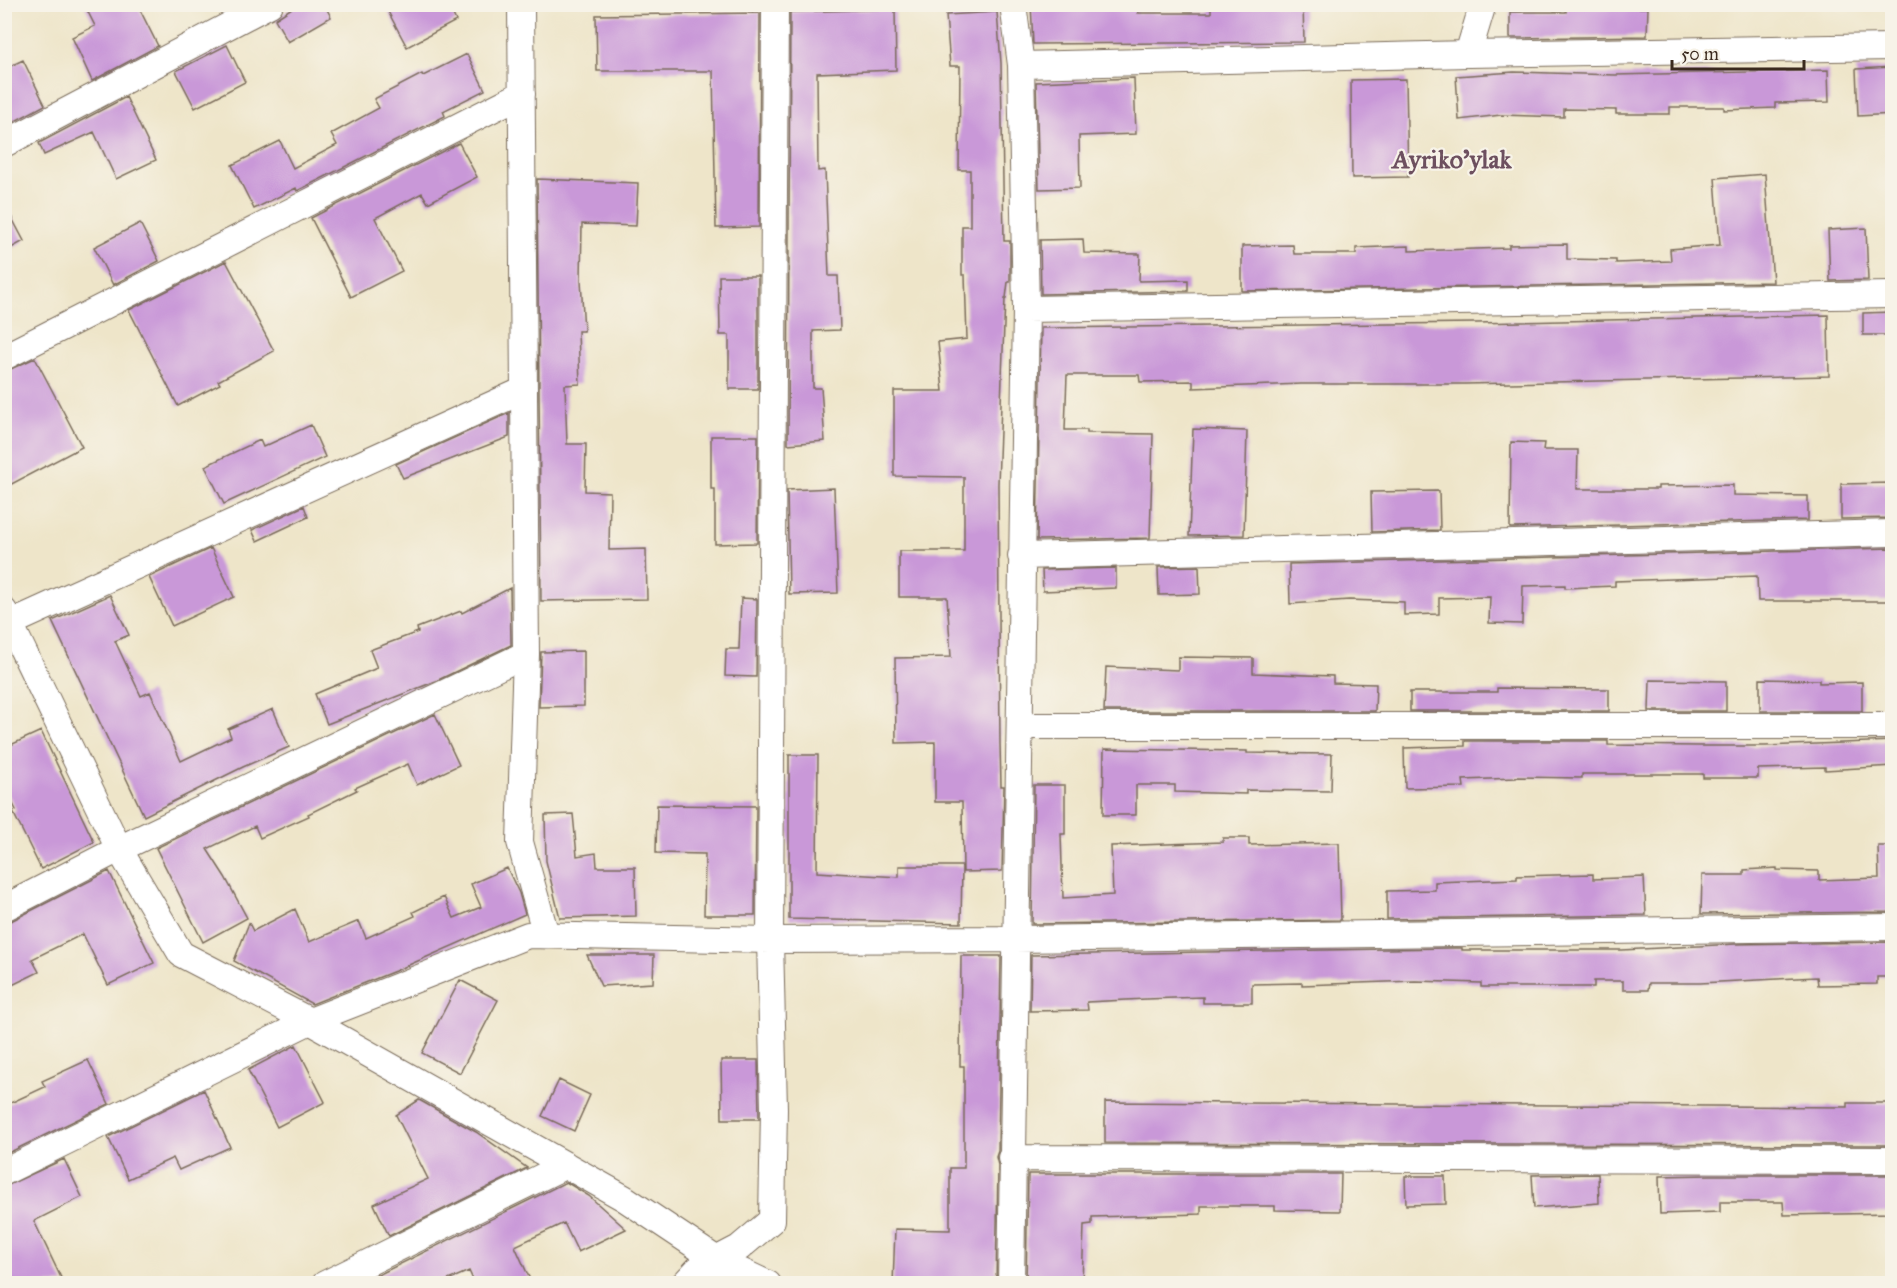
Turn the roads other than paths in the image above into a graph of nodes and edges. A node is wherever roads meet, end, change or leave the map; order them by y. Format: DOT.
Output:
graph roads {
  1 [pos="270,4"];
  2 [pos="527,4"];
  3 [pos="775,4"];
  4 [pos="1013,4"];
  5 [pos="1483,4"];
  6 [pos="521,5"];
  7 [pos="1893,48"];
  8 [pos="1468,54"];
  9 [pos="1021,65"];
  10 [pos="522,94"];
  11 [pos="4,144"];
  12 [pos="1893,295"];
  13 [pos="1026,309"];
  14 [pos="4,357"];
  15 [pos="524,390"];
  16 [pos="1893,533"];
  17 [pos="1021,556"];
  18 [pos="6,620"];
  19 [pos="526,654"];
  20 [pos="1020,726"];
  21 [pos="1893,726"];
  22 [pos="119,849"];
  23 [pos="4,908"];
  24 [pos="1893,927"];
  25 [pos="546,935"];
  26 [pos="1016,939"];
  27 [pos="770,940"];
  28 [pos="310,1021"];
  29 [pos="1011,1158"];
  30 [pos="1893,1160"];
  31 [pos="566,1165"];
  32 [pos="4,1172"];
  33 [pos="719,1269"];
  34 [pos="325,1284"];
  35 [pos="684,1284"];
  36 [pos="768,1284"];
  37 [pos="1011,1284"];
  1 -- 11 [label="street"];
  2 -- 6 [label="street"];
  3 -- 27 [label="street"];
  4 -- 9 [label="street"];
  5 -- 8 [label="street"];
  6 -- 10 [label="street"];
  7 -- 8 [label="street"];
  8 -- 9 [label="street"];
  9 -- 13 [label="street"];
  10 -- 14 [label="street"];
  10 -- 15 [label="street"];
  12 -- 13 [label="street"];
  13 -- 17 [label="street"];
  15 -- 18 [label="street"];
  15 -- 19 [label="street"];
  16 -- 17 [label="street"];
  17 -- 20 [label="street"];
  18 -- 22 [label="street"];
  19 -- 22 [label="street"];
  19 -- 25 [label="street"];
  20 -- 21 [label="street"];
  20 -- 26 [label="street"];
  22 -- 23 [label="street"];
  22 -- 28 [label="street"];
  24 -- 26 [label="street"];
  25 -- 27 [label="street"];
  25 -- 28 [label="street"];
  26 -- 27 [label="street"];
  26 -- 29 [label="street"];
  27 -- 33 [label="street"];
  28 -- 31 [label="street"];
  28 -- 32 [label="street"];
  29 -- 30 [label="street"];
  29 -- 37 [label="street"];
  31 -- 33 [label="street"];
  31 -- 34 [label="street"];
  33 -- 35 [label="street"];
  33 -- 36 [label="street"];
}
